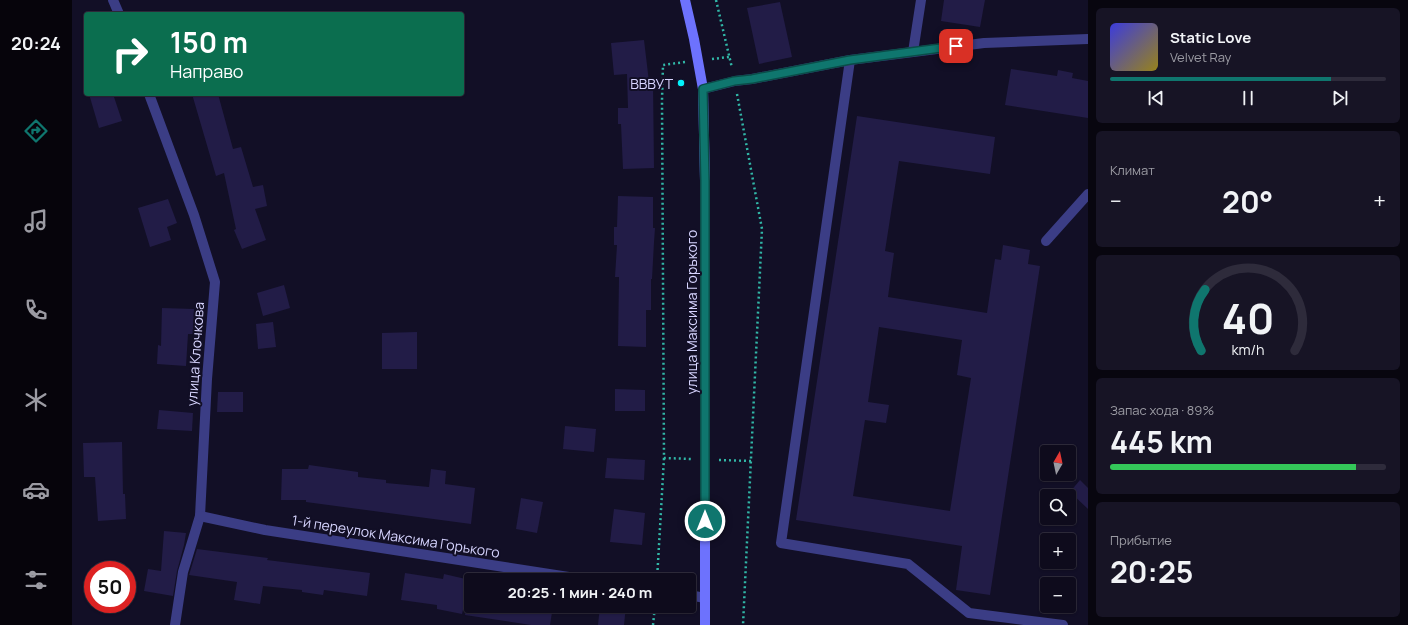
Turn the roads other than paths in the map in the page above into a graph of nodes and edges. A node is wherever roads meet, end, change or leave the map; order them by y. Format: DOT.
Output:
graph roads {
  1 [pos="113,0"];
  2 [pos="685,0"];
  3 [pos="921,0"];
  4 [pos="117,12"];
  5 [pos="1088,39"];
  6 [pos="914,52"];
  7 [pos="850,60"];
  8 [pos="703,89"];
  9 [pos="149,96"];
  10 [pos="1088,194"];
  11 [pos="1046,241"];
  12 [pos="200,516"];
  13 [pos="543,573"];
  14 [pos="696,596"];
  15 [pos="705,598"];
  16 [pos="176,625"];
  17 [pos="705,625"];
  18 [pos="1063,625"];
  1 -- 4 [label="street"];
  2 -- 8 [label="main road, улица Максима Горького"];
  3 -- 6 [label="street"];
  5 -- 6 [label="street"];
  6 -- 7 [label="street"];
  7 -- 8 [label="street"];
  7 -- 18 [label="street"];
  8 -- 15 [label="main road, улица Максима Горького"];
  9 -- 12 [label="street, улица Клочкова"];
  10 -- 11 [label="street"];
  12 -- 13 [label="street, 1-й переулок Максима Горького"];
  12 -- 16 [label="street, улица Клочкова"];
  14 -- 15 [label="street"];
  15 -- 17 [label="main road, улица Максима Горького"];
}
